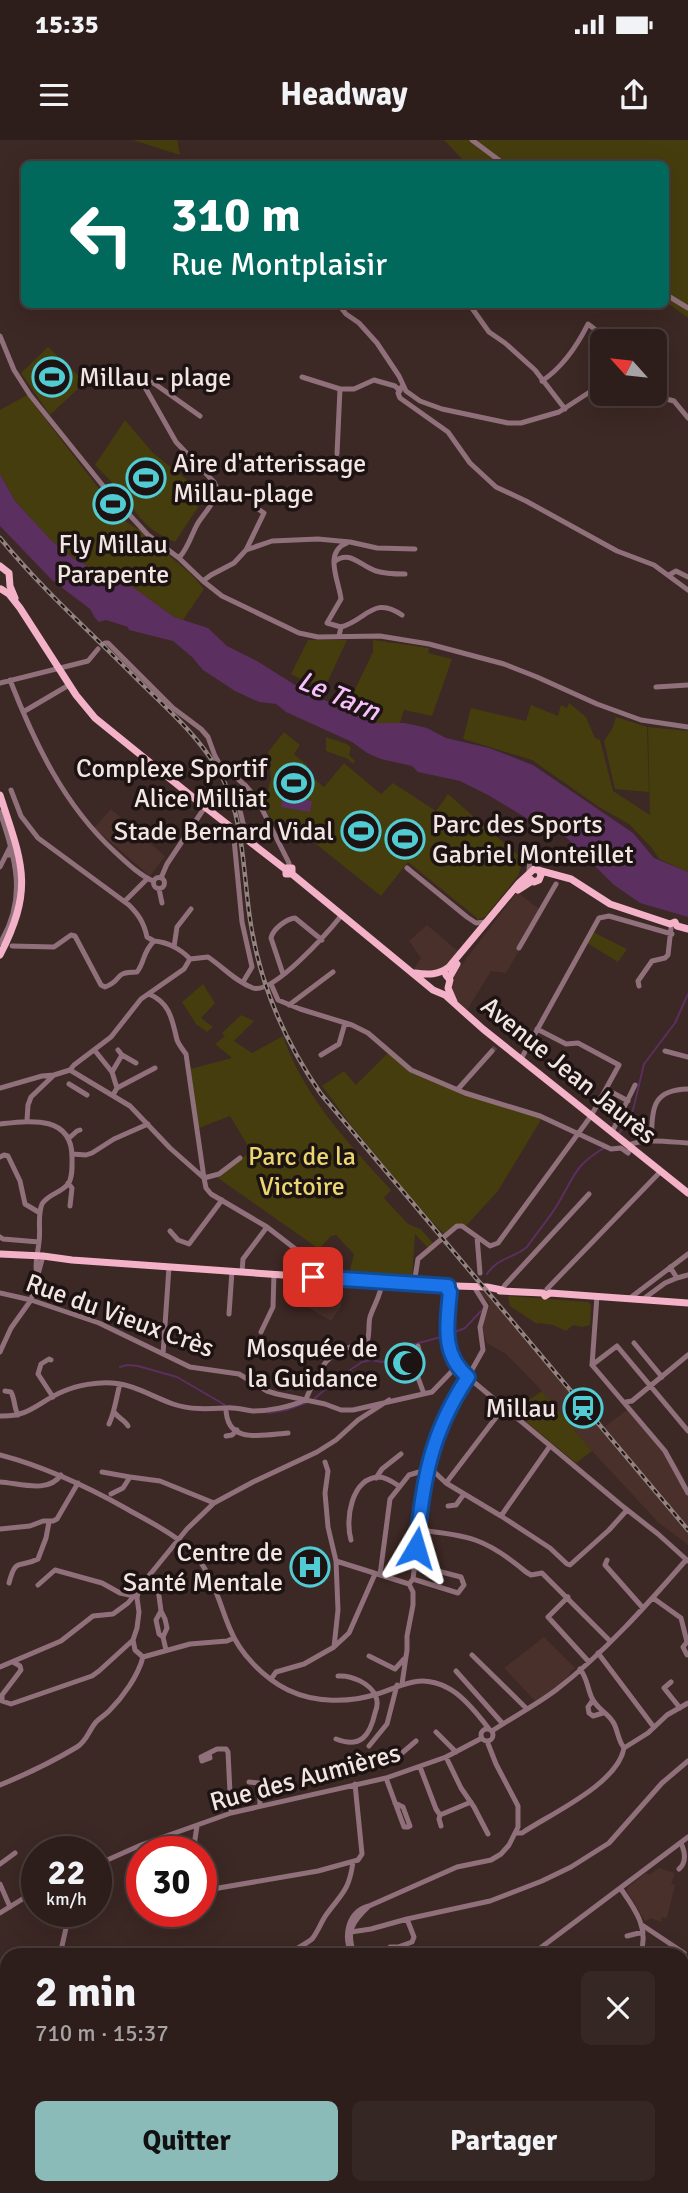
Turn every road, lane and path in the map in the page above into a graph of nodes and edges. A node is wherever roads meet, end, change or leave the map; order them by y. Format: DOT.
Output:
graph roads {
  1 [pos="472,140"];
  2 [pos="501,161"];
  3 [pos="669,296"];
  4 [pos="340,308"];
  5 [pos="472,308"];
  6 [pos="688,308"];
  7 [pos="594,329"];
  8 [pos="0,336"];
  9 [pos="302,377"];
  10 [pos="542,381"];
  11 [pos="401,388"];
  12 [pos="340,389"];
  13 [pos="590,392"];
  14 [pos="667,399"];
  15 [pos="565,409"];
  16 [pos="200,416"];
  17 [pos="688,418"];
  18 [pos="337,454"];
  19 [pos="258,509"];
  20 [pos="350,542"];
  21 [pos="415,549"];
  22 [pos="246,550"];
  23 [pos="179,558"];
  24 [pos="334,562"];
  25 [pos="1,566"];
  26 [pos="405,574"];
  27 [pos="669,575"];
  28 [pos="688,577"];
  29 [pos="202,581"];
  30 [pos="9,582"];
  31 [pos="1,589"];
  32 [pos="688,590"];
  33 [pos="20,608"];
  34 [pos="402,615"];
  35 [pos="341,627"];
  36 [pos="339,636"];
  37 [pos="105,643"];
  38 [pos="99,649"];
  39 [pos="60,669"];
  40 [pos="10,680"];
  41 [pos="0,683"];
  42 [pos="69,685"];
  43 [pos="688,685"];
  44 [pos="656,688"];
  45 [pos="34,707"];
  46 [pos="23,712"];
  47 [pos="28,724"];
  48 [pos="688,727"];
  49 [pos="11,790"];
  50 [pos="0,795"];
  51 [pos="238,802"];
  52 [pos="205,807"];
  53 [pos="0,812"];
  54 [pos="233,829"];
  55 [pos="247,841"];
  56 [pos="10,855"];
  57 [pos="0,867"];
  58 [pos="407,869"];
  59 [pos="289,870"];
  60 [pos="535,874"];
  61 [pos="161,878"];
  62 [pos="150,880"];
  63 [pos="556,884"];
  64 [pos="159,889"];
  65 [pos="125,901"];
  66 [pos="162,903"];
  67 [pos="191,909"];
  68 [pos="341,916"];
  69 [pos="477,927"];
  70 [pos="673,928"];
  71 [pos="688,929"];
  72 [pos="322,940"];
  73 [pos="154,942"];
  74 [pos="0,943"];
  75 [pos="12,946"];
  76 [pos="174,947"];
  77 [pos="519,948"];
  78 [pos="0,955"];
  79 [pos="190,958"];
  80 [pos="333,972"];
  81 [pos="415,973"];
  82 [pos="284,974"];
  83 [pos="437,974"];
  84 [pos="449,978"];
  85 [pos="243,982"];
  86 [pos="271,984"];
  87 [pos="639,986"];
  88 [pos="448,988"];
  89 [pos="434,990"];
  90 [pos="149,994"];
  91 [pos="289,1005"];
  92 [pos="456,1006"];
  93 [pos="345,1023"];
  94 [pos="537,1029"];
  95 [pos="339,1044"];
  96 [pos="492,1051"];
  97 [pos="665,1051"];
  98 [pos="96,1052"];
  99 [pos="343,1053"];
  100 [pos="321,1055"];
  101 [pos="688,1057"];
  102 [pos="521,1059"];
  103 [pos="136,1063"];
  104 [pos="155,1068"];
  105 [pos="70,1070"];
  106 [pos="112,1072"];
  107 [pos="54,1075"];
  108 [pos="83,1077"];
  109 [pos="69,1084"];
  110 [pos="635,1084"];
  111 [pos="0,1088"];
  112 [pos="76,1088"];
  113 [pos="117,1088"];
  114 [pos="458,1089"];
  115 [pos="606,1089"];
  116 [pos="688,1089"];
  117 [pos="87,1095"];
  118 [pos="113,1095"];
  119 [pos="628,1101"];
  120 [pos="591,1116"];
  121 [pos="27,1120"];
  122 [pos="0,1124"];
  123 [pos="148,1124"];
  124 [pos="80,1130"];
  125 [pos="612,1132"];
  126 [pos="578,1134"];
  127 [pos="68,1139"];
  128 [pos="651,1141"];
  129 [pos="688,1143"];
  130 [pos="630,1146"];
  131 [pos="72,1154"];
  132 [pos="0,1157"];
  133 [pos="240,1158"];
  134 [pos="661,1171"];
  135 [pos="204,1178"];
  136 [pos="68,1182"];
  137 [pos="688,1193"];
  138 [pos="589,1194"];
  139 [pos="222,1200"];
  140 [pos="70,1206"];
  141 [pos="40,1213"];
  142 [pos="267,1227"];
  143 [pos="170,1231"];
  144 [pos="0,1237"];
  145 [pos="477,1237"];
  146 [pos="39,1242"];
  147 [pos="0,1254"];
  148 [pos="688,1254"];
  149 [pos="39,1257"];
  150 [pos="169,1267"];
  151 [pos="670,1267"];
  152 [pos="232,1271"];
  153 [pos="242,1272"];
  154 [pos="480,1273"];
  155 [pos="274,1275"];
  156 [pos="688,1275"];
  157 [pos="333,1278"];
  158 [pos="677,1278"];
  159 [pos="382,1282"];
  160 [pos="414,1284"];
  161 [pos="450,1288"];
  162 [pos="476,1290"];
  163 [pos="502,1290"];
  164 [pos="547,1292"];
  165 [pos="0,1293"];
  166 [pos="597,1296"];
  167 [pos="630,1298"];
  168 [pos="31,1300"];
  169 [pos="642,1300"];
  170 [pos="688,1303"];
  171 [pos="229,1314"];
  172 [pos="261,1332"];
  173 [pos="634,1343"];
  174 [pos="418,1346"];
  175 [pos="0,1352"];
  176 [pos="163,1354"];
  177 [pos="688,1355"];
  178 [pos="51,1360"];
  179 [pos="457,1366"];
  180 [pos="592,1366"];
  181 [pos="468,1377"];
  182 [pos="662,1377"];
  183 [pos="120,1384"];
  184 [pos="649,1387"];
  185 [pos="5,1391"];
  186 [pos="424,1394"];
  187 [pos="53,1397"];
  188 [pos="306,1399"];
  189 [pos="389,1400"];
  190 [pos="626,1402"];
  191 [pos="504,1407"];
  192 [pos="226,1408"];
  193 [pos="114,1412"];
  194 [pos="18,1415"];
  195 [pos="0,1416"];
  196 [pos="109,1424"];
  197 [pos="128,1426"];
  198 [pos="237,1430"];
  199 [pos="688,1431"];
  200 [pos="288,1433"];
  201 [pos="226,1436"];
  202 [pos="551,1446"];
  203 [pos="401,1454"];
  204 [pos="0,1455"];
  205 [pos="326,1462"];
  206 [pos="427,1468"];
  207 [pos="102,1472"];
  208 [pos="61,1475"];
  209 [pos="130,1477"];
  210 [pos="376,1478"];
  211 [pos="0,1482"];
  212 [pos="78,1483"];
  213 [pos="446,1483"];
  214 [pos="399,1486"];
  215 [pos="688,1493"];
  216 [pos="111,1494"];
  217 [pos="464,1494"];
  218 [pos="214,1503"];
  219 [pos="448,1506"];
  220 [pos="627,1510"];
  221 [pos="501,1516"];
  222 [pos="48,1522"];
  223 [pos="0,1529"];
  224 [pos="418,1530"];
  225 [pos="179,1539"];
  226 [pos="351,1540"];
  227 [pos="607,1560"];
  228 [pos="687,1560"];
  229 [pos="336,1561"];
  230 [pos="414,1565"];
  231 [pos="150,1574"];
  232 [pos="377,1575"];
  233 [pos="411,1582"];
  234 [pos="9,1583"];
  235 [pos="38,1585"];
  236 [pos="136,1593"];
  237 [pos="568,1597"];
  238 [pos="653,1598"];
  239 [pos="643,1608"];
  240 [pos="234,1638"];
  241 [pos="133,1640"];
  242 [pos="610,1641"];
  243 [pos="334,1647"];
  244 [pos="166,1650"];
  245 [pos="598,1653"];
  246 [pos="472,1655"];
  247 [pos="687,1655"];
  248 [pos="369,1656"];
  249 [pos="143,1657"];
  250 [pos="0,1658"];
  251 [pos="405,1660"];
  252 [pos="20,1662"];
  253 [pos="589,1662"];
  254 [pos="2,1666"];
  255 [pos="580,1669"];
  256 [pos="456,1671"];
  257 [pos="338,1676"];
  258 [pos="271,1679"];
  259 [pos="671,1682"];
  260 [pos="399,1685"];
  261 [pos="376,1695"];
  262 [pos="593,1700"];
  263 [pos="688,1703"];
  264 [pos="680,1707"];
  265 [pos="527,1709"];
  266 [pos="603,1713"];
  267 [pos="503,1724"];
  268 [pos="653,1726"];
  269 [pos="436,1732"];
  270 [pos="487,1735"];
  271 [pos="336,1739"];
  272 [pos="416,1741"];
  273 [pos="369,1746"];
  274 [pos="624,1748"];
  275 [pos="456,1752"];
  276 [pos="209,1753"];
  277 [pos="402,1754"];
  278 [pos="446,1757"];
  279 [pos="688,1761"];
  280 [pos="421,1767"];
  281 [pos="386,1779"];
  282 [pos="249,1782"];
  283 [pos="355,1784"];
  284 [pos="0,1786"];
  285 [pos="471,1802"];
  286 [pos="395,1803"];
  287 [pos="260,1805"];
  288 [pos="231,1813"];
  289 [pos="440,1815"];
  290 [pos="197,1826"];
  291 [pos="441,1826"];
  292 [pos="516,1833"];
  293 [pos="488,1834"];
  294 [pos="195,1836"];
  295 [pos="688,1837"];
  296 [pos="681,1843"];
  297 [pos="15,1853"];
  298 [pos="112,1858"];
  299 [pos="353,1862"];
  300 [pos="0,1864"];
  301 [pos="679,1869"];
  302 [pos="0,1884"];
  303 [pos="217,1889"];
  304 [pos="621,1889"];
  305 [pos="21,1900"];
  306 [pos="369,1906"];
  307 [pos="10,1907"];
  308 [pos="0,1913"];
  309 [pos="407,1919"];
  310 [pos="355,1920"];
  311 [pos="642,1924"];
  312 [pos="66,1927"];
  313 [pos="364,1929"];
  314 [pos="351,1931"];
  315 [pos="642,1932"];
  316 [pos="627,1936"];
  317 [pos="390,1947"];
  318 [pos="62,1948"];
  319 [pos="295,1948"];
  320 [pos="350,1948"];
  321 [pos="352,1948"];
  322 [pos="540,1948"];
  323 [pos="642,1948"];
  324 [pos="679,1948"];
  1 -- 2 [label="street"];
  3 -- 6 [label="street"];
  4 -- 11 [label="street"];
  5 -- 10 [label="street"];
  7 -- 10 [label="street"];
  8 -- 23 [label="street"];
  9 -- 12 [label="street"];
  10 -- 15 [label="street"];
  11 -- 12 [label="street"];
  11 -- 15 [label="street"];
  11 -- 27 [label="street"];
  12 -- 18 [label="street"];
  13 -- 15 [label="street"];
  14 -- 17 [label="street"];
  16 -- 23 [label="street"];
  19 -- 22 [label="street"];
  20 -- 21 [label="street"];
  20 -- 22 [label="street"];
  20 -- 24 [label="street"];
  22 -- 29 [label="street"];
  23 -- 29 [label="street"];
  24 -- 26 [label="street"];
  24 -- 35 [label="street"];
  25 -- 30 [label="main road"];
  27 -- 28 [label="street"];
  27 -- 32 [label="street"];
  29 -- 36 [label="street"];
  30 -- 31 [label="main road"];
  30 -- 33 [label="main road"];
  31 -- 33 [label="main road"];
  33 -- 39 [label="main road"];
  34 -- 35 [label="street"];
  35 -- 36 [label="street"];
  36 -- 48 [label="street"];
  37 -- 59 [label="street"];
  38 -- 39 [label="street"];
  39 -- 40 [label="street"];
  39 -- 42 [label="main road"];
  40 -- 41 [label="street"];
  40 -- 46 [label="street"];
  42 -- 45 [label="street"];
  42 -- 52 [label="main road"];
  43 -- 44 [label="street"];
  45 -- 46 [label="street"];
  45 -- 47 [label="street"];
  46 -- 47 [label="street"];
  47 -- 62 [label="street"];
  49 -- 65 [label="street"];
  50 -- 78 [label="main road"];
  51 -- 55 [label="street"];
  52 -- 54 [label="main road"];
  52 -- 61 [label="street"];
  53 -- 56 [label="street"];
  54 -- 55 [label="main road"];
  54 -- 85 [label="street"];
  55 -- 59 [label="main road"];
  56 -- 57 [label="street"];
  56 -- 74 [label="street"];
  58 -- 69 [label="street"];
  59 -- 68 [label="main road"];
  60 -- 69 [label="main road"];
  60 -- 70 [label="main road"];
  60 -- 84 [label="main road"];
  61 -- 62 [label="street"];
  61 -- 64 [label="street"];
  62 -- 64 [label="street"];
  62 -- 65 [label="street"];
  63 -- 77 [label="street"];
  64 -- 66 [label="street"];
  65 -- 73 [label="street"];
  67 -- 76 [label="street"];
  68 -- 72 [label="street"];
  68 -- 81 [label="main road"];
  69 -- 83 [label="main road"];
  70 -- 71 [label="main road"];
  70 -- 87 [label="street"];
  70 -- 94 [label="street"];
  72 -- 82 [label="street"];
  72 -- 82 [label="street"];
  73 -- 75 [label="street"];
  73 -- 76 [label="street"];
  76 -- 79 [label="street"];
  79 -- 85 [label="street"];
  79 -- 90 [label="street"];
  80 -- 91 [label="street"];
  81 -- 83 [label="main road"];
  81 -- 89 [label="main road, Avenue Jean Jaurès"];
  82 -- 86 [label="street"];
  83 -- 84 [label="main road"];
  83 -- 89 [label="main road"];
  84 -- 88 [label="main road"];
  85 -- 86 [label="street"];
  86 -- 91 [label="street"];
  88 -- 89 [label="main road"];
  88 -- 92 [label="main road, Avenue Jean Jaurès"];
  89 -- 92 [label="main road, Avenue Jean Jaurès"];
  90 -- 105 [label="street"];
  90 -- 135 [label="street"];
  91 -- 93 [label="street"];
  92 -- 102 [label="main road, Avenue Jean Jaurès"];
  93 -- 95 [label="street"];
  93 -- 114 [label="street"];
  94 -- 102 [label="street"];
  94 -- 115 [label="street"];
  95 -- 99 [label="street"];
  95 -- 100 [label="street"];
  96 -- 114 [label="street"];
  97 -- 101 [label="street"];
  98 -- 106 [label="street"];
  102 -- 120 [label="main road, Avenue Jean Jaurès"];
  103 -- 106 [label="street"];
  104 -- 113 [label="street"];
  105 -- 107 [label="street"];
  105 -- 108 [label="street"];
  106 -- 113 [label="street"];
  107 -- 111 [label="street"];
  107 -- 121 [label="street"];
  108 -- 112 [label="street"];
  108 -- 118 [label="street"];
  109 -- 112 [label="street"];
  110 -- 119 [label="street"];
  112 -- 117 [label="street"];
  113 -- 118 [label="street"];
  114 -- 126 [label="street"];
  115 -- 119 [label="street"];
  115 -- 120 [label="street"];
  116 -- 128 [label="street"];
  118 -- 123 [label="street"];
  119 -- 125 [label="street"];
  120 -- 125 [label="main road, Avenue Jean Jaurès"];
  120 -- 126 [label="street"];
  121 -- 122 [label="street"];
  121 -- 127 [label="street"];
  123 -- 131 [label="street"];
  123 -- 135 [label="street"];
  124 -- 127 [label="street"];
  125 -- 130 [label="main road, Avenue Jean Jaurès"];
  126 -- 130 [label="street"];
  126 -- 145 [label="street"];
  127 -- 131 [label="street"];
  128 -- 129 [label="street"];
  128 -- 130 [label="street"];
  130 -- 134 [label="main road, Avenue Jean Jaurès"];
  131 -- 136 [label="street"];
  132 -- 141 [label="street"];
  133 -- 135 [label="street"];
  134 -- 137 [label="main road, Avenue Jean Jaurès"];
  134 -- 164 [label="street"];
  135 -- 139 [label="street"];
  136 -- 140 [label="street"];
  136 -- 141 [label="street"];
  138 -- 163 [label="street"];
  139 -- 142 [label="street"];
  139 -- 143 [label="street"];
  141 -- 146 [label="street"];
  142 -- 153 [label="street"];
  142 -- 157 [label="street"];
  144 -- 146 [label="street"];
  145 -- 154 [label="street"];
  145 -- 160 [label="street"];
  146 -- 149 [label="street"];
  147 -- 149 [label="main road"];
  148 -- 151 [label="street"];
  149 -- 150 [label="main road"];
  149 -- 168 [label="street"];
  150 -- 152 [label="main road"];
  150 -- 176 [label="street"];
  151 -- 158 [label="street"];
  151 -- 167 [label="street"];
  152 -- 153 [label="main road"];
  152 -- 171 [label="street"];
  153 -- 155 [label="main road"];
  155 -- 157 [label="main road"];
  155 -- 172 [label="street"];
  156 -- 158 [label="street"];
  157 -- 159 [label="main road"];
  158 -- 169 [label="street"];
  159 -- 160 [label="main road"];
  159 -- 188 [label="street"];
  160 -- 161 [label="main road"];
  161 -- 162 [label="main road"];
  161 -- 163 [label="main road"];
  161 -- 179 [label="street"];
  162 -- 163 [label="main road"];
  162 -- 181 [label="street"];
  163 -- 164 [label="main road"];
  164 -- 166 [label="main road"];
  165 -- 168 [label="street, Rue du Vieux Crès"];
  166 -- 167 [label="main road"];
  166 -- 180 [label="street"];
  167 -- 169 [label="main road"];
  168 -- 175 [label="street"];
  168 -- 176 [label="street, Rue du Vieux Crès"];
  169 -- 170 [label="main road"];
  173 -- 182 [label="street"];
  174 -- 186 [label="street"];
  176 -- 188 [label="street, Rue du Vieux Crès"];
  177 -- 182 [label="street"];
  178 -- 187 [label="street"];
  179 -- 181 [label="street"];
  179 -- 186 [label="street"];
  180 -- 184 [label="street"];
  180 -- 190 [label="street"];
  181 -- 191 [label="street"];
  181 -- 206 [label="street"];
  182 -- 184 [label="street"];
  183 -- 187 [label="street"];
  183 -- 192 [label="street"];
  183 -- 193 [label="street"];
  184 -- 190 [label="street"];
  184 -- 199 [label="street"];
  185 -- 194 [label="street"];
  186 -- 189 [label="street, Rue du Vieux Crès"];
  187 -- 194 [label="street"];
  188 -- 189 [label="street, Rue du Vieux Crès"];
  188 -- 192 [label="street"];
  189 -- 218 [label="street"];
  190 -- 215 [label="street"];
  191 -- 202 [label="street"];
  191 -- 213 [label="street"];
  192 -- 198 [label="street"];
  193 -- 196 [label="street"];
  193 -- 197 [label="street"];
  194 -- 195 [label="street"];
  198 -- 200 [label="street"];
  198 -- 201 [label="street"];
  202 -- 220 [label="street"];
  202 -- 221 [label="street"];
  203 -- 210 [label="street"];
  204 -- 208 [label="street"];
  205 -- 229 [label="street"];
  206 -- 213 [label="street"];
  206 -- 214 [label="street"];
  206 -- 224 [label="street"];
  207 -- 209 [label="street"];
  208 -- 211 [label="street"];
  208 -- 212 [label="street"];
  209 -- 216 [label="street"];
  209 -- 218 [label="street"];
  210 -- 214 [label="street"];
  210 -- 226 [label="street"];
  212 -- 222 [label="street"];
  212 -- 225 [label="street"];
  213 -- 217 [label="street"];
  214 -- 232 [label="street"];
  217 -- 219 [label="street"];
  217 -- 221 [label="street"];
  218 -- 225 [label="street"];
  220 -- 221 [label="street"];
  220 -- 228 [label="street"];
  222 -- 223 [label="street"];
  222 -- 234 [label="street"];
  224 -- 230 [label="street"];
  224 -- 237 [label="street"];
  225 -- 231 [label="street"];
  225 -- 240 [label="street"];
  227 -- 239 [label="street"];
  228 -- 238 [label="street, Rue des Aumières"];
  229 -- 232 [label="street"];
  229 -- 243 [label="street"];
  230 -- 233 [label="street"];
  230 -- 233 [label="street"];
  231 -- 236 [label="street"];
  231 -- 244 [label="street"];
  232 -- 233 [label="street"];
  232 -- 243 [label="street"];
  233 -- 251 [label="street"];
  235 -- 236 [label="street"];
  236 -- 241 [label="street"];
  236 -- 252 [label="street"];
  237 -- 242 [label="street"];
  237 -- 253 [label="street"];
  238 -- 239 [label="street, Rue des Aumières"];
  238 -- 247 [label="street"];
  239 -- 242 [label="street, Rue des Aumières"];
  240 -- 244 [label="street"];
  240 -- 258 [label="street"];
  241 -- 249 [label="street"];
  241 -- 252 [label="street"];
  242 -- 245 [label="street, Rue des Aumières"];
  243 -- 258 [label="street"];
  244 -- 249 [label="street"];
  245 -- 253 [label="street, Rue des Aumières"];
  245 -- 268 [label="street"];
  246 -- 265 [label="street"];
  248 -- 251 [label="street"];
  249 -- 284 [label="street"];
  250 -- 254 [label="street"];
  251 -- 260 [label="street"];
  252 -- 254 [label="street"];
  253 -- 255 [label="street, Rue des Aumières"];
  255 -- 262 [label="street"];
  255 -- 265 [label="street, Rue des Aumières"];
  256 -- 267 [label="street"];
  257 -- 261 [label="street"];
  258 -- 261 [label="street"];
  259 -- 264 [label="street"];
  260 -- 261 [label="street"];
  260 -- 270 [label="street"];
  260 -- 273 [label="street"];
  261 -- 271 [label="street"];
  262 -- 266 [label="street"];
  262 -- 266 [label="street"];
  263 -- 264 [label="street"];
  264 -- 268 [label="street"];
  265 -- 267 [label="street, Rue des Aumières"];
  266 -- 274 [label="street"];
  267 -- 270 [label="street, Rue des Aumières"];
  268 -- 274 [label="street"];
  269 -- 275 [label="street"];
  270 -- 275 [label="street, Rue des Aumières"];
  270 -- 292 [label="street"];
  272 -- 277 [label="street"];
  274 -- 292 [label="street"];
  275 -- 278 [label="street, Rue des Aumières"];
  276 -- 288 [label="street"];
  278 -- 280 [label="street, Rue des Aumières"];
  278 -- 285 [label="street"];
  279 -- 309 [label="street"];
  280 -- 281 [label="street, Rue des Aumières"];
  280 -- 289 [label="street"];
  281 -- 283 [label="street, Rue des Aumières"];
  281 -- 286 [label="street"];
  282 -- 287 [label="street"];
  283 -- 287 [label="street, Rue des Aumières"];
  283 -- 299 [label="street"];
  285 -- 289 [label="street"];
  285 -- 293 [label="street"];
  287 -- 288 [label="street, Rue des Aumières"];
  288 -- 290 [label="street, Rue des Aumières"];
  289 -- 291 [label="street"];
  290 -- 294 [label="street"];
  290 -- 298 [label="street, Rue des Aumières"];
  292 -- 306 [label="street"];
  295 -- 296 [label="street"];
  296 -- 301 [label="street"];
  296 -- 304 [label="street"];
  297 -- 300 [label="street"];
  299 -- 303 [label="street"];
  299 -- 319 [label="street"];
  302 -- 307 [label="street"];
  304 -- 311 [label="street"];
  304 -- 322 [label="street"];
  305 -- 307 [label="street"];
  306 -- 310 [label="street"];
  306 -- 320 [label="street"];
  307 -- 308 [label="street"];
  309 -- 313 [label="street"];
  309 -- 317 [label="street"];
  310 -- 313 [label="street"];
  310 -- 314 [label="street"];
  311 -- 315 [label="street"];
  311 -- 324 [label="street"];
  312 -- 318 [label="street"];
  313 -- 314 [label="street"];
  314 -- 321 [label="street"];
  315 -- 316 [label="street"];
  315 -- 323 [label="street"];
}
